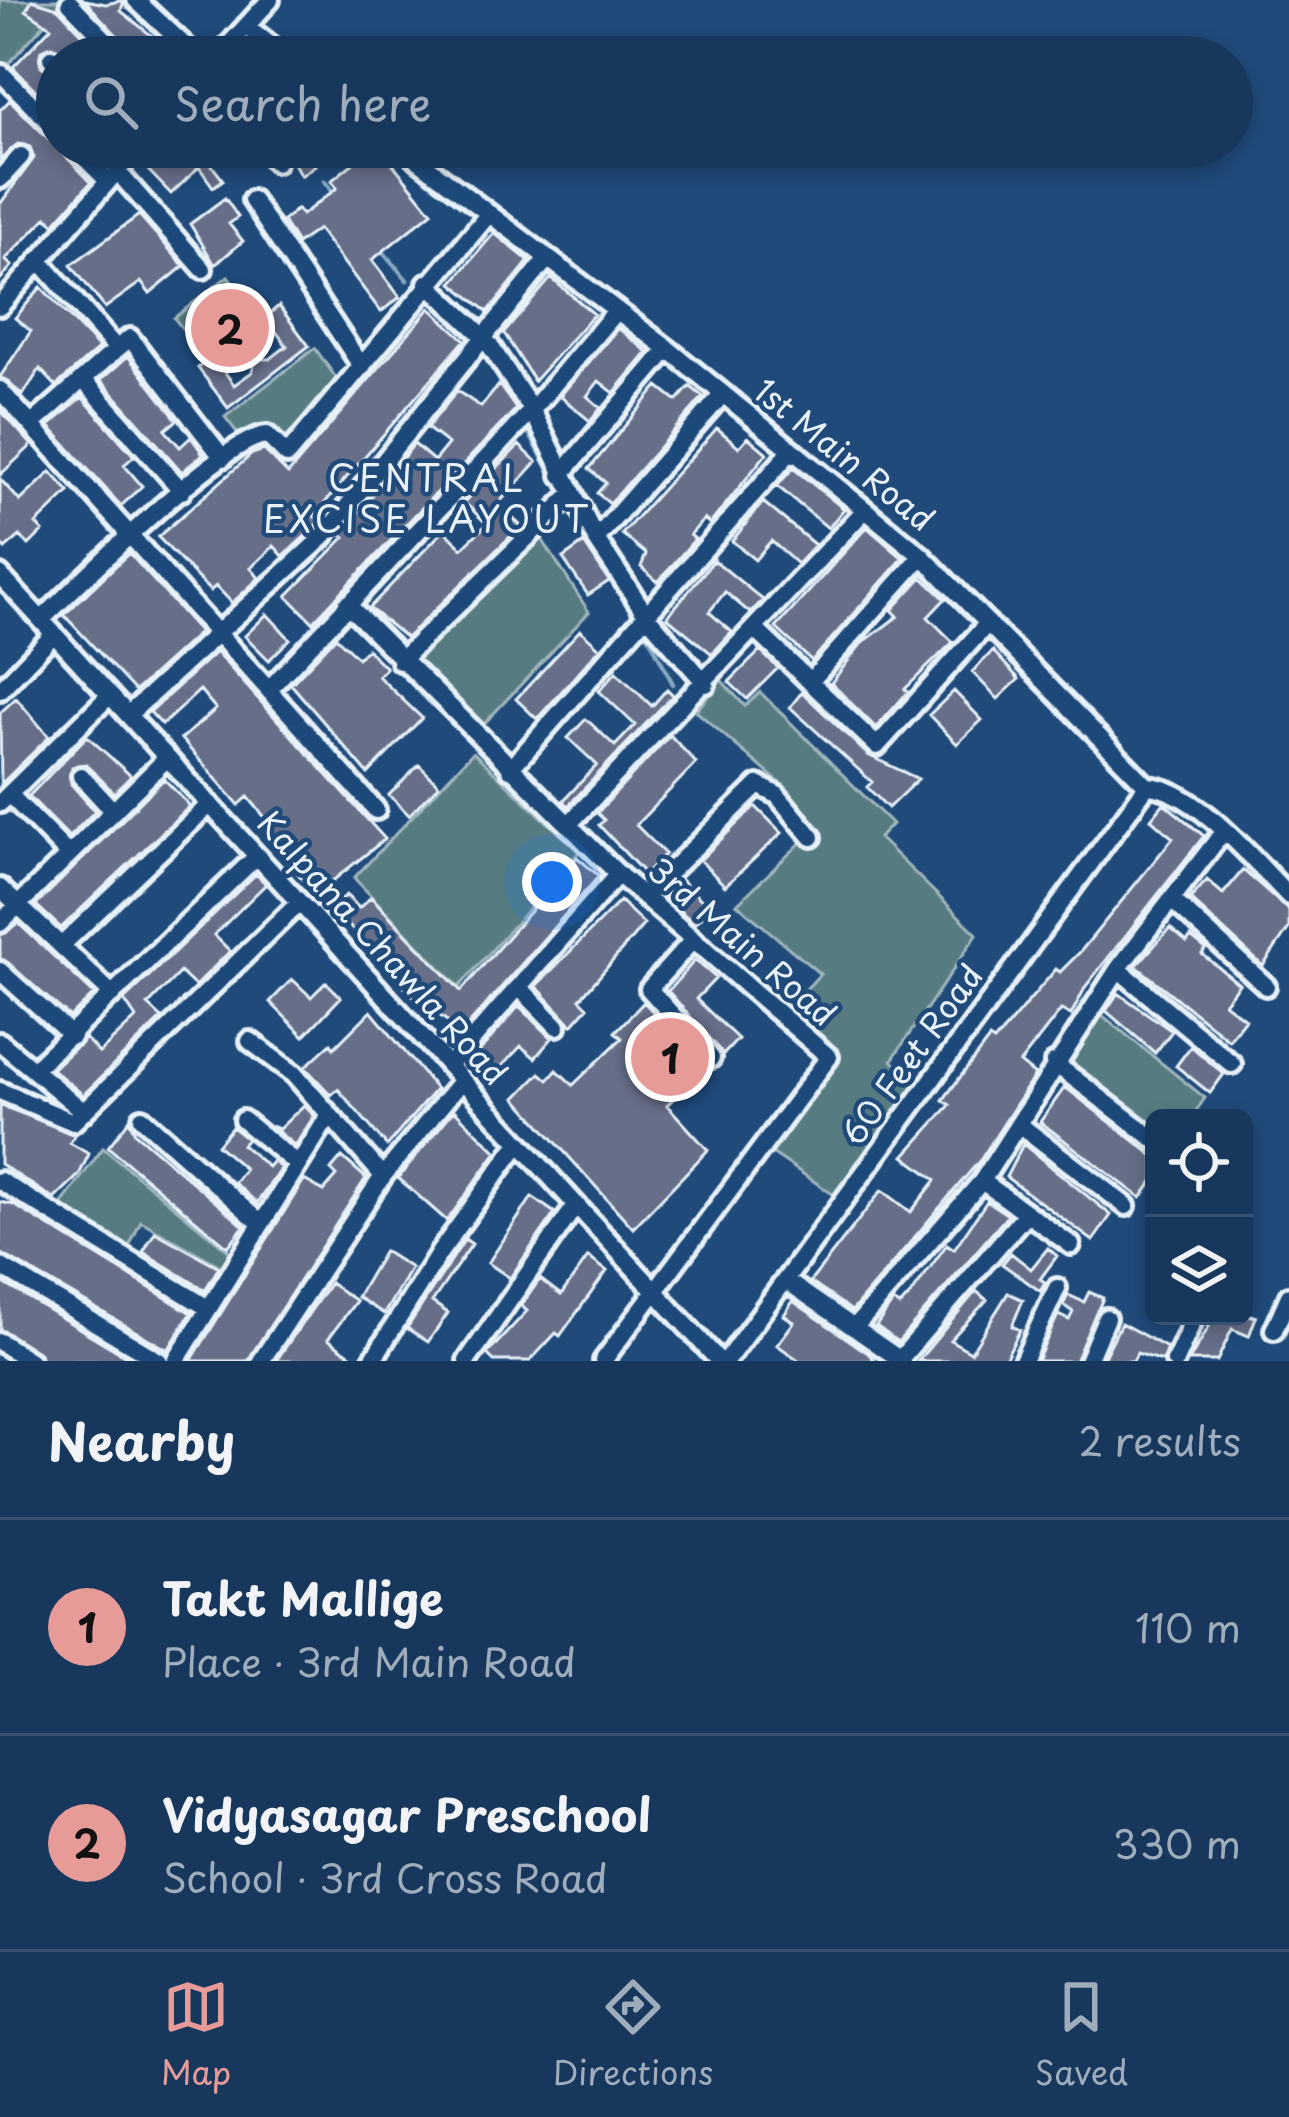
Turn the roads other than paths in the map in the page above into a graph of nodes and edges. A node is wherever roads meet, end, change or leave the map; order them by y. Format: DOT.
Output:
graph roads {
  1 [pos="136,0"];
  2 [pos="270,0"];
  3 [pos="70,3"];
  4 [pos="247,26"];
  5 [pos="102,36"];
  6 [pos="175,36"];
  7 [pos="238,36"];
  8 [pos="260,36"];
  9 [pos="2,74"];
  10 [pos="36,109"];
  11 [pos="22,156"];
  12 [pos="102,168"];
  13 [pos="120,168"];
  14 [pos="428,168"];
  15 [pos="113,176"];
  16 [pos="0,179"];
  17 [pos="252,200"];
  18 [pos="488,215"];
  19 [pos="547,259"];
  20 [pos="39,260"];
  21 [pos="202,269"];
  22 [pos="427,284"];
  23 [pos="0,306"];
  24 [pos="616,311"];
  25 [pos="485,338"];
  26 [pos="124,343"];
  27 [pos="668,349"];
  28 [pos="362,367"];
  29 [pos="82,379"];
  30 [pos="0,390"];
  31 [pos="723,394"];
  32 [pos="532,410"];
  33 [pos="32,424"];
  34 [pos="792,450"];
  35 [pos="223,458"];
  36 [pos="561,475"];
  37 [pos="182,491"];
  38 [pos="571,495"];
  39 [pos="864,511"];
  40 [pos="133,535"];
  41 [pos="596,539"];
  42 [pos="922,556"];
  43 [pos="0,575"];
  44 [pos="346,604"];
  45 [pos="646,616"];
  46 [pos="988,623"];
  47 [pos="47,627"];
  48 [pos="756,630"];
  49 [pos="220,633"];
  50 [pos="400,661"];
  51 [pos="810,682"];
  52 [pos="706,684"];
  53 [pos="270,688"];
  54 [pos="0,690"];
  55 [pos="110,695"];
  56 [pos="128,715"];
  57 [pos="167,758"];
  58 [pos="510,769"];
  59 [pos="81,776"];
  60 [pos="1148,786"];
  61 [pos="4,798"];
  62 [pos="210,805"];
  63 [pos="376,810"];
  64 [pos="113,811"];
  65 [pos="568,825"];
  66 [pos="1224,831"];
  67 [pos="812,837"];
  68 [pos="68,854"];
  69 [pos="256,856"];
  70 [pos="618,874"];
  71 [pos="0,887"];
  72 [pos="1289,896"];
  73 [pos="644,897"];
  74 [pos="1171,899"];
  75 [pos="299,902"];
  76 [pos="17,904"];
  77 [pos="0,923"];
  78 [pos="692,941"];
  79 [pos="62,945"];
  80 [pos="1118,969"];
  81 [pos="0,970"];
  82 [pos="1266,986"];
  83 [pos="519,987"];
  84 [pos="113,995"];
  85 [pos="557,1026"];
  86 [pos="72,1036"];
  87 [pos="250,1041"];
  88 [pos="0,1042"];
  89 [pos="711,1058"];
  90 [pos="1054,1063"];
  91 [pos="1232,1064"];
  92 [pos="35,1068"];
  93 [pos="456,1073"];
  94 [pos="0,1090"];
  95 [pos="84,1112"];
  96 [pos="328,1117"];
  97 [pos="142,1118"];
  98 [pos="243,1120"];
  99 [pos="1020,1125"];
  100 [pos="1145,1132"];
  101 [pos="519,1143"];
  102 [pos="297,1164"];
  103 [pos="383,1175"];
  104 [pos="0,1180"];
  105 [pos="982,1181"];
  106 [pos="577,1205"];
  107 [pos="1126,1206"];
  108 [pos="1024,1216"];
  109 [pos="259,1222"];
  110 [pos="1071,1245"];
  111 [pos="0,1266"];
  112 [pos="785,1280"];
  113 [pos="1058,1288"];
  114 [pos="655,1291"];
  115 [pos="1289,1296"];
  116 [pos="208,1308"];
  117 [pos="1106,1318"];
  118 [pos="1191,1325"];
  119 [pos="854,1328"];
  120 [pos="1274,1330"];
  121 [pos="0,1342"];
  122 [pos="901,1360"];
  123 [pos="30,1361"];
  124 [pos="159,1361"];
  125 [pos="176,1361"];
  126 [pos="261,1361"];
  127 [pos="371,1361"];
  128 [pos="467,1361"];
  129 [pos="603,1361"];
  130 [pos="722,1361"];
  131 [pos="1024,1361"];
  132 [pos="1088,1361"];
  133 [pos="1175,1361"];
  1 -- 6 [label="street"];
  2 -- 4 [label="street"];
  3 -- 5 [label="street"];
  4 -- 7 [label="street"];
  4 -- 8 [label="street"];
  9 -- 10 [label="street"];
  11 -- 16 [label="street"];
  12 -- 15 [label="street"];
  13 -- 15 [label="street"];
  14 -- 18 [label="street, 1st Main Road"];
  15 -- 20 [label="street"];
  15 -- 21 [label="street"];
  17 -- 28 [label="street"];
  18 -- 19 [label="street, 1st Main Road"];
  18 -- 22 [label="street"];
  19 -- 24 [label="street, 1st Main Road"];
  19 -- 25 [label="street"];
  20 -- 23 [label="street"];
  20 -- 26 [label="street"];
  22 -- 25 [label="street"];
  22 -- 28 [label="street"];
  24 -- 27 [label="street, 1st Main Road"];
  24 -- 32 [label="street"];
  25 -- 32 [label="street"];
  25 -- 49 [label="street"];
  26 -- 29 [label="street"];
  26 -- 35 [label="street"];
  27 -- 31 [label="street, 1st Main Road"];
  27 -- 36 [label="street"];
  28 -- 35 [label="street"];
  29 -- 33 [label="street"];
  29 -- 37 [label="street"];
  30 -- 33 [label="street"];
  31 -- 34 [label="street, 1st Main Road"];
  31 -- 41 [label="street"];
  32 -- 36 [label="street"];
  32 -- 44 [label="street"];
  33 -- 40 [label="street"];
  34 -- 39 [label="street, 1st Main Road"];
  34 -- 45 [label="street"];
  35 -- 37 [label="street"];
  36 -- 38 [label="street"];
  37 -- 40 [label="street"];
  38 -- 41 [label="street"];
  38 -- 50 [label="street"];
  39 -- 42 [label="street, 1st Main Road"];
  39 -- 48 [label="street"];
  40 -- 47 [label="street"];
  40 -- 49 [label="street"];
  41 -- 45 [label="street"];
  42 -- 46 [label="street, 1st Main Road"];
  42 -- 51 [label="street"];
  43 -- 47 [label="street, Kalpana Chawla Road"];
  44 -- 50 [label="street, 3rd Main Road"];
  44 -- 53 [label="street"];
  45 -- 52 [label="street"];
  45 -- 58 [label="street"];
  46 -- 51 [label="street"];
  46 -- 60 [label="street, 1st Main Road"];
  47 -- 54 [label="street"];
  47 -- 55 [label="street, Kalpana Chawla Road"];
  48 -- 51 [label="street"];
  48 -- 52 [label="street"];
  49 -- 53 [label="street"];
  49 -- 56 [label="street"];
  50 -- 58 [label="street, 3rd Main Road"];
  52 -- 65 [label="street"];
  53 -- 63 [label="street"];
  55 -- 56 [label="street, Kalpana Chawla Road"];
  55 -- 61 [label="street"];
  56 -- 57 [label="street, Kalpana Chawla Road"];
  57 -- 62 [label="street, Kalpana Chawla Road"];
  57 -- 64 [label="street"];
  58 -- 65 [label="street, 3rd Main Road"];
  59 -- 64 [label="street"];
  60 -- 66 [label="street, 1st Main Road"];
  60 -- 112 [label="street, 60 Feet Road"];
  61 -- 68 [label="street"];
  62 -- 69 [label="street, Kalpana Chawla Road"];
  62 -- 79 [label="street"];
  64 -- 68 [label="street"];
  65 -- 70 [label="street, 3rd Main Road"];
  66 -- 72 [label="street, 1st Main Road"];
  66 -- 74 [label="street"];
  67 -- 73 [label="street"];
  68 -- 76 [label="street"];
  69 -- 75 [label="street, Kalpana Chawla Road"];
  69 -- 84 [label="street"];
  70 -- 73 [label="street, 3rd Main Road"];
  70 -- 83 [label="street"];
  71 -- 76 [label="street"];
  73 -- 78 [label="street, 3rd Main Road"];
  74 -- 80 [label="street"];
  74 -- 82 [label="street"];
  75 -- 93 [label="street, Kalpana Chawla Road"];
  75 -- 95 [label="street"];
  76 -- 77 [label="street"];
  76 -- 79 [label="street"];
  78 -- 89 [label="street"];
  78 -- 114 [label="street, 3rd Main Road"];
  79 -- 84 [label="street"];
  80 -- 90 [label="street"];
  80 -- 91 [label="street"];
  81 -- 86 [label="street"];
  83 -- 85 [label="street"];
  83 -- 93 [label="street"];
  84 -- 86 [label="street"];
  86 -- 92 [label="street"];
  87 -- 96 [label="street"];
  88 -- 92 [label="street"];
  90 -- 99 [label="street"];
  90 -- 100 [label="street"];
  92 -- 95 [label="street"];
  93 -- 101 [label="street, Kalpana Chawla Road"];
  93 -- 103 [label="street"];
  94 -- 95 [label="street"];
  96 -- 102 [label="street"];
  96 -- 103 [label="street"];
  97 -- 109 [label="street"];
  98 -- 102 [label="street"];
  99 -- 105 [label="street"];
  99 -- 107 [label="street"];
  101 -- 106 [label="street, Kalpana Chawla Road"];
  101 -- 127 [label="street"];
  102 -- 109 [label="street"];
  103 -- 126 [label="street"];
  104 -- 116 [label="street"];
  105 -- 108 [label="street"];
  105 -- 119 [label="street"];
  106 -- 114 [label="street, Kalpana Chawla Road"];
  106 -- 128 [label="street"];
  108 -- 110 [label="street"];
  108 -- 122 [label="street"];
  109 -- 116 [label="street"];
  111 -- 124 [label="street"];
  112 -- 119 [label="street"];
  112 -- 130 [label="street, 60 Feet Road"];
  113 -- 131 [label="street"];
  114 -- 129 [label="street, 3rd Main Road"];
  114 -- 130 [label="street, Kalpana Chawla Road"];
  115 -- 120 [label="street"];
  116 -- 125 [label="street"];
  117 -- 132 [label="street"];
  118 -- 133 [label="street"];
  119 -- 122 [label="street"];
  121 -- 123 [label="street"];
}
